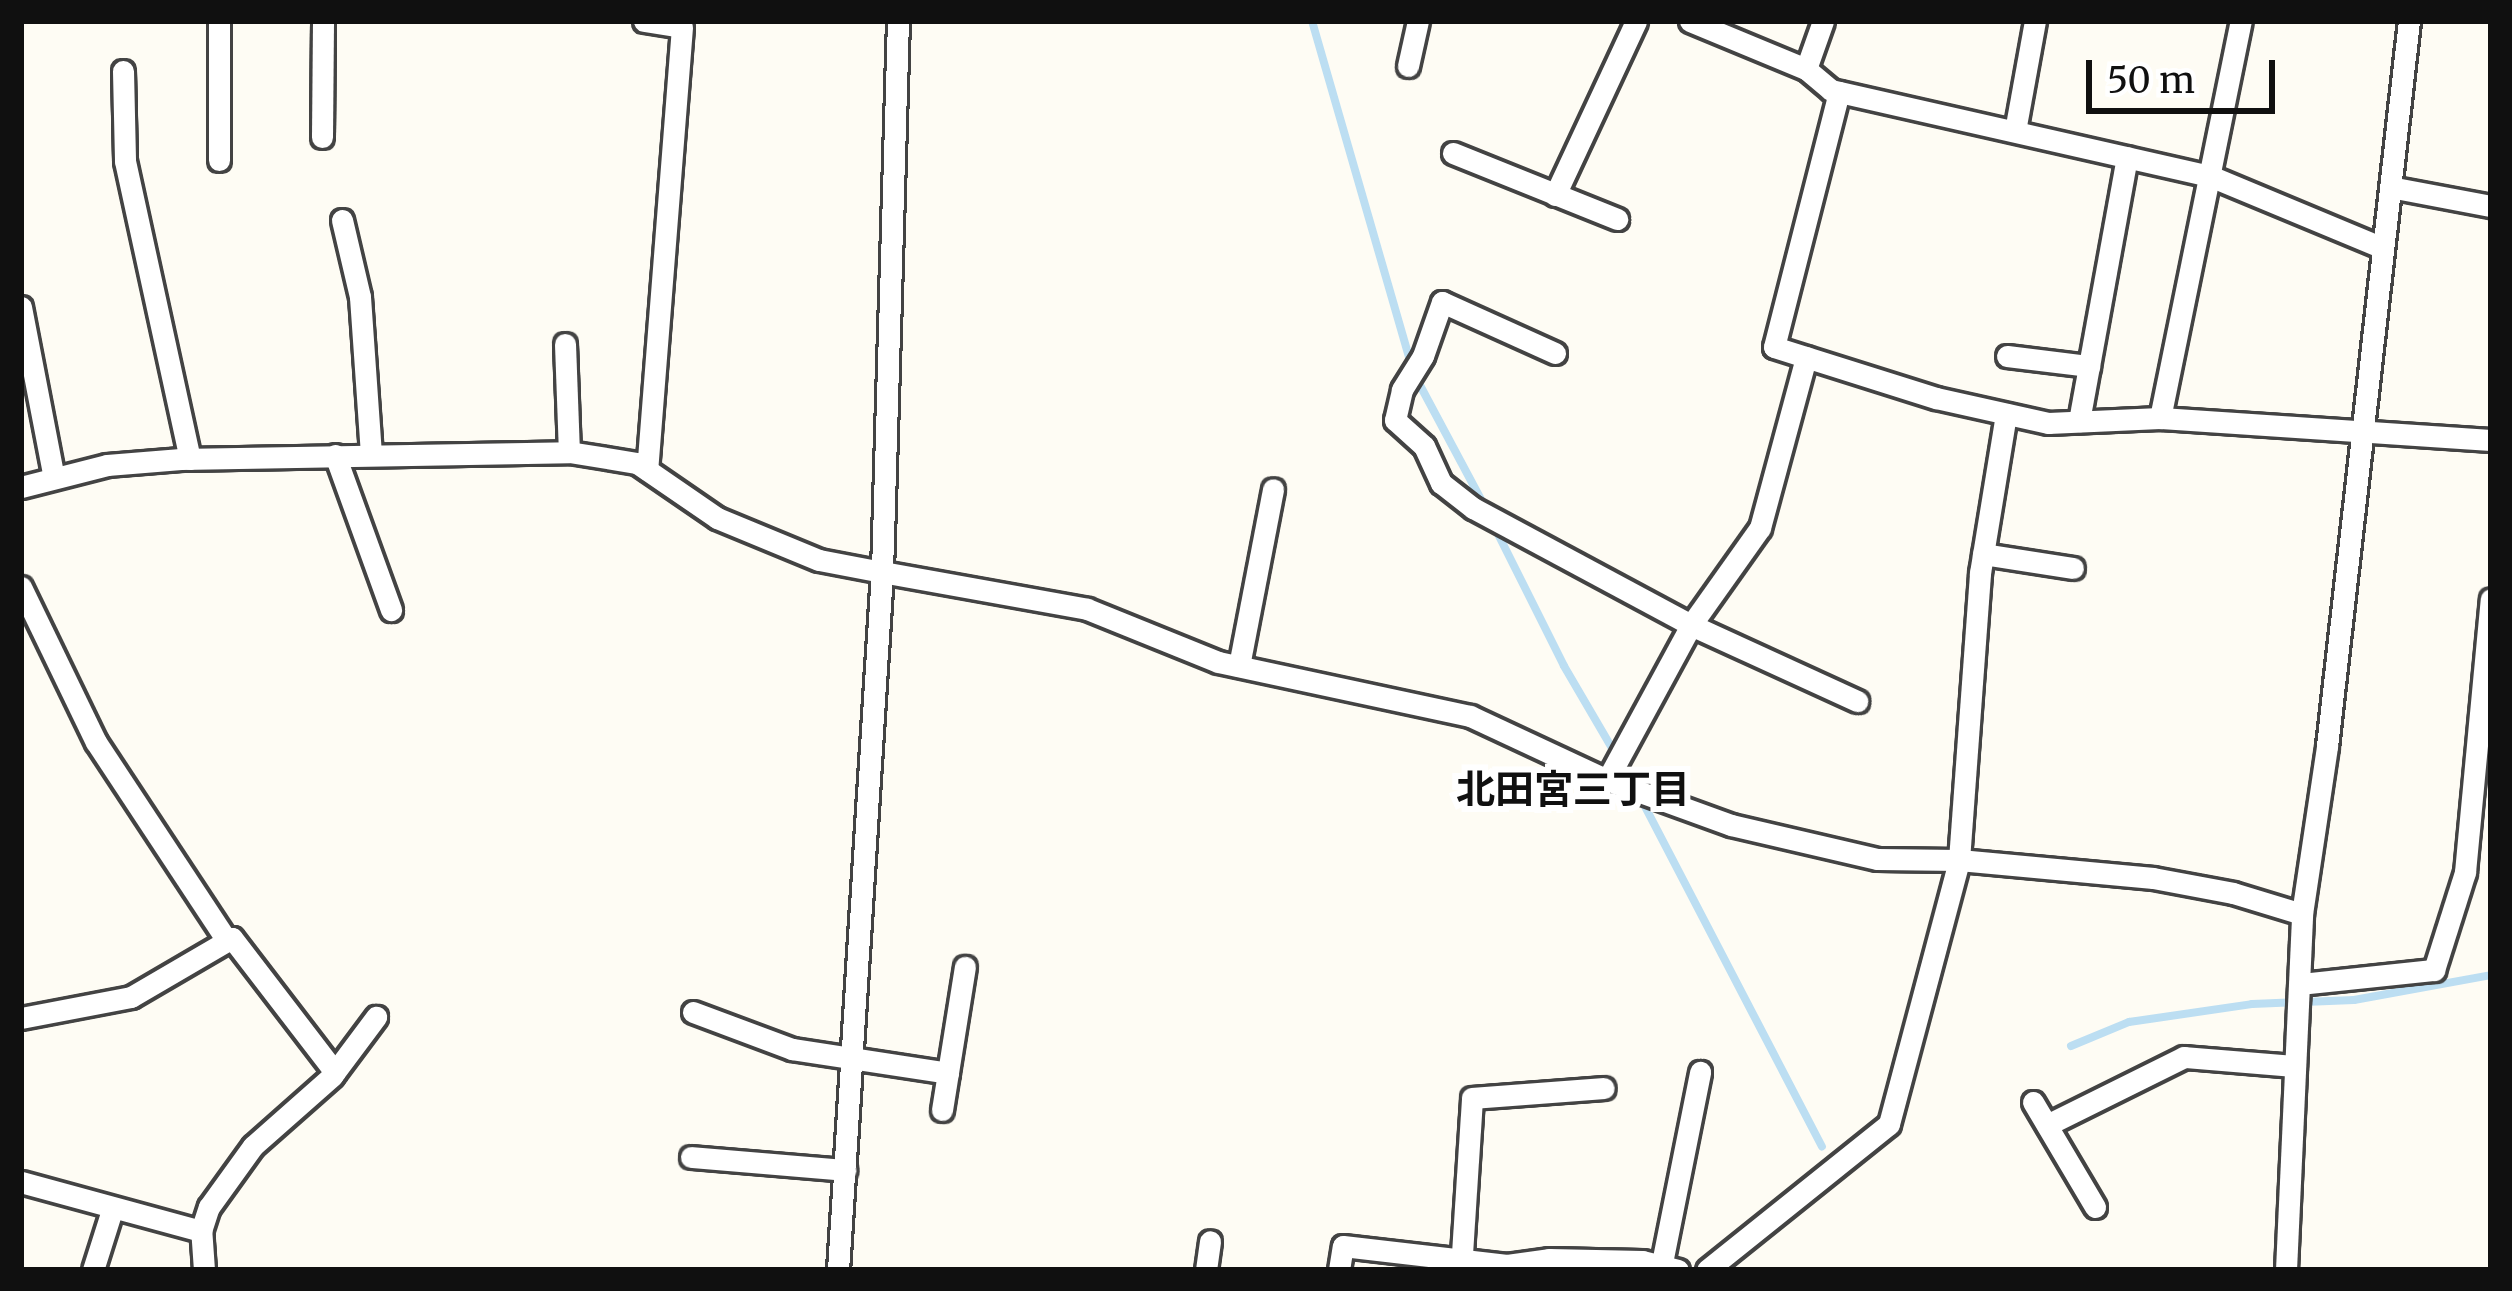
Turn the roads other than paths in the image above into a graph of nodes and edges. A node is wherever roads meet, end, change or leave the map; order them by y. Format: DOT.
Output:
graph roads {
  1 [pos="219,21"];
  2 [pos="323,21"];
  3 [pos="644,21"];
  4 [pos="898,21"];
  5 [pos="1418,21"];
  6 [pos="1636,21"];
  7 [pos="1690,21"];
  8 [pos="1823,21"];
  9 [pos="2035,21"];
  10 [pos="2242,21"];
  11 [pos="2409,21"];
  12 [pos="682,24"];
  13 [pos="1408,66"];
  14 [pos="1806,69"];
  15 [pos="123,70"];
  16 [pos="1839,92"];
  17 [pos="2015,131"];
  18 [pos="322,137"];
  19 [pos="1453,153"];
  20 [pos="2127,157"];
  21 [pos="219,160"];
  22 [pos="2210,176"];
  23 [pos="2390,187"];
  24 [pos="1555,195"];
  25 [pos="2491,206"];
  26 [pos="1617,219"];
  27 [pos="341,220"];
  28 [pos="2383,248"];
  29 [pos="21,307"];
  30 [pos="565,344"];
  31 [pos="1555,353"];
  32 [pos="2007,356"];
  33 [pos="1806,357"];
  34 [pos="2089,366"];
  35 [pos="2006,414"];
  36 [pos="2160,418"];
  37 [pos="2079,422"];
  38 [pos="2362,432"];
  39 [pos="2491,440"];
  40 [pos="569,452"];
  41 [pos="335,455"];
  42 [pos="371,455"];
  43 [pos="190,459"];
  44 [pos="647,470"];
  45 [pos="54,478"];
  46 [pos="21,487"];
  47 [pos="1273,489"];
  48 [pos="1983,554"];
  49 [pos="2073,568"];
  50 [pos="882,572"];
  51 [pos="21,587"];
  52 [pos="2491,599"];
  53 [pos="391,610"];
  54 [pos="1691,625"];
  55 [pos="1239,666"];
  56 [pos="1857,701"];
  57 [pos="1607,780"];
  58 [pos="1959,860"];
  59 [pos="2302,914"];
  60 [pos="227,941"];
  61 [pos="965,967"];
  62 [pos="2300,984"];
  63 [pos="693,1012"];
  64 [pos="376,1017"];
  65 [pos="21,1018"];
  66 [pos="850,1056"];
  67 [pos="2294,1066"];
  68 [pos="335,1072"];
  69 [pos="1700,1072"];
  70 [pos="948,1073"];
  71 [pos="1604,1088"];
  72 [pos="2033,1102"];
  73 [pos="942,1110"];
  74 [pos="2047,1125"];
  75 [pos="691,1157"];
  76 [pos="845,1170"];
  77 [pos="21,1182"];
  78 [pos="2095,1207"];
  79 [pos="112,1210"];
  80 [pos="201,1231"];
  81 [pos="1210,1241"];
  82 [pos="1462,1265"];
  83 [pos="1670,1266"];
  84 [pos="93,1270"];
  85 [pos="204,1270"];
  86 [pos="838,1270"];
  87 [pos="1206,1270"];
  88 [pos="1339,1270"];
  89 [pos="1707,1270"];
  90 [pos="2286,1270"];
  1 -- 21 [label="street"];
  2 -- 18 [label="street"];
  3 -- 12 [label="street"];
  4 -- 50 [label="street"];
  5 -- 13 [label="street"];
  6 -- 24 [label="street"];
  7 -- 14 [label="street"];
  8 -- 14 [label="street"];
  9 -- 17 [label="street"];
  10 -- 22 [label="street"];
  11 -- 23 [label="street"];
  12 -- 44 [label="street"];
  14 -- 16 [label="street"];
  15 -- 43 [label="street"];
  16 -- 17 [label="street"];
  16 -- 33 [label="street"];
  17 -- 20 [label="street"];
  19 -- 24 [label="street"];
  20 -- 22 [label="street"];
  20 -- 34 [label="street"];
  22 -- 28 [label="street"];
  22 -- 36 [label="street"];
  23 -- 25 [label="street"];
  23 -- 28 [label="street"];
  24 -- 26 [label="street"];
  27 -- 42 [label="street"];
  28 -- 38 [label="street"];
  29 -- 45 [label="street"];
  30 -- 40 [label="street"];
  31 -- 54 [label="street"];
  32 -- 34 [label="street"];
  33 -- 35 [label="street"];
  33 -- 54 [label="street"];
  34 -- 37 [label="street"];
  35 -- 37 [label="street"];
  35 -- 48 [label="street"];
  36 -- 37 [label="street"];
  36 -- 38 [label="street"];
  38 -- 39 [label="street"];
  38 -- 59 [label="street"];
  40 -- 42 [label="street"];
  40 -- 44 [label="street"];
  41 -- 42 [label="street"];
  41 -- 43 [label="street"];
  41 -- 53 [label="street"];
  43 -- 45 [label="street"];
  44 -- 50 [label="street"];
  45 -- 46 [label="street"];
  47 -- 55 [label="street"];
  48 -- 49 [label="street"];
  48 -- 58 [label="street"];
  50 -- 55 [label="street"];
  50 -- 66 [label="street"];
  51 -- 60 [label="street"];
  52 -- 62 [label="street"];
  54 -- 56 [label="street"];
  54 -- 57 [label="street"];
  55 -- 57 [label="street"];
  57 -- 58 [label="street"];
  58 -- 59 [label="street"];
  58 -- 89 [label="street"];
  59 -- 62 [label="street"];
  60 -- 65 [label="street"];
  60 -- 68 [label="street"];
  61 -- 70 [label="street"];
  62 -- 67 [label="street"];
  63 -- 66 [label="street"];
  64 -- 68 [label="street"];
  66 -- 70 [label="street"];
  66 -- 76 [label="street"];
  67 -- 74 [label="street"];
  67 -- 90 [label="street"];
  68 -- 80 [label="street"];
  69 -- 83 [label="street"];
  70 -- 73 [label="street"];
  71 -- 82 [label="street"];
  72 -- 74 [label="street"];
  74 -- 78 [label="street"];
  75 -- 76 [label="street"];
  76 -- 86 [label="street"];
  77 -- 79 [label="street"];
  79 -- 80 [label="street"];
  79 -- 84 [label="street"];
  80 -- 85 [label="street"];
  81 -- 87 [label="street"];
  82 -- 83 [label="street"];
  82 -- 88 [label="street"];
}
